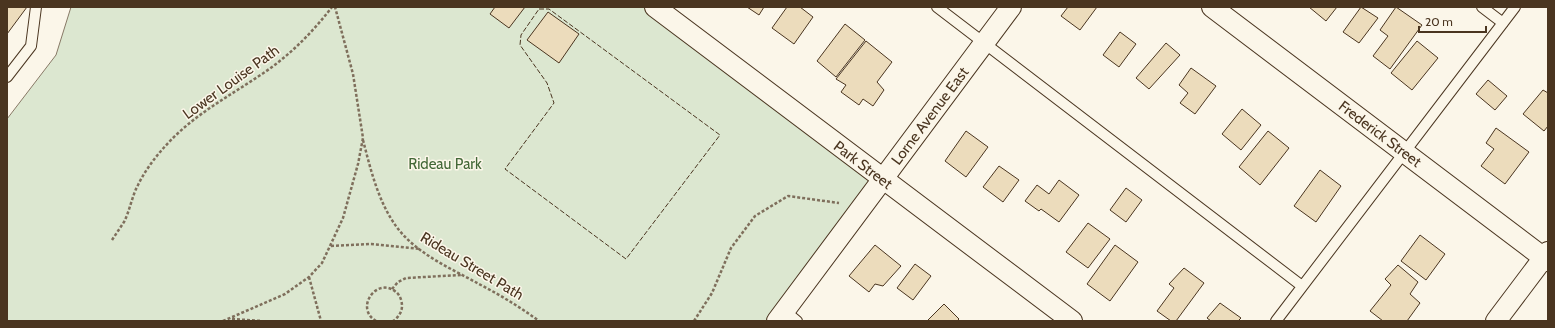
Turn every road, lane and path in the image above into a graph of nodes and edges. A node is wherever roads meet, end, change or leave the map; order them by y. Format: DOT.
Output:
graph roads {
  1 [pos="36,7"];
  2 [pos="332,7"];
  3 [pos="335,7"];
  4 [pos="655,7"];
  5 [pos="937,7"];
  6 [pos="1010,7"];
  7 [pos="1212,7"];
  8 [pos="1482,7"];
  9 [pos="1515,7"];
  10 [pos="1503,23"];
  11 [pos="984,42"];
  12 [pos="7,77"];
  13 [pos="363,138"];
  14 [pos="1404,152"];
  15 [pos="883,180"];
  16 [pos="863,206"];
  17 [pos="112,240"];
  18 [pos="331,246"];
  19 [pos="420,249"];
  20 [pos="1547,257"];
  21 [pos="462,275"];
  22 [pos="309,277"];
  23 [pos="1302,286"];
  24 [pos="392,290"];
  25 [pos="786,318"];
  26 [pos="229,319"];
  27 [pos="374,320"];
  28 [pos="223,321"];
  29 [pos="262,321"];
  30 [pos="321,321"];
  31 [pos="392,321"];
  32 [pos="538,321"];
  33 [pos="694,321"];
  34 [pos="1072,321"];
  35 [pos="1276,321"];
  36 [pos="1496,321"];
  1 -- 12 [label="lane"];
  2 -- 17 [label="path, Lower Louise Path"];
  3 -- 13 [label="path"];
  4 -- 15 [label="street, Park Street"];
  5 -- 11 [label="lane"];
  6 -- 11 [label="street, Lorne Avenue East"];
  7 -- 14 [label="street, Frederick Street"];
  8 -- 10 [label="lane"];
  9 -- 10 [label="lane"];
  10 -- 14 [label="lane"];
  11 -- 15 [label="street, Lorne Avenue East"];
  11 -- 23 [label="lane"];
  13 -- 18 [label="path"];
  13 -- 19 [label="path, Rideau Street Path"];
  14 -- 20 [label="street, Frederick Street"];
  14 -- 23 [label="lane"];
  15 -- 16 [label="street, Lorne Avenue East"];
  15 -- 34 [label="street, Park Street"];
  16 -- 25 [label="street, Lorne Avenue East"];
  16 -- 33 [label="path"];
  18 -- 19 [label="path"];
  18 -- 22 [label="path"];
  19 -- 21 [label="path, Rideau Street Path"];
  20 -- 36 [label="street"];
  21 -- 24 [label="path"];
  21 -- 32 [label="path, Rideau Street Path"];
  22 -- 26 [label="path"];
  22 -- 30 [label="path"];
  23 -- 35 [label="lane"];
  24 -- 27 [label="path"];
  24 -- 31 [label="path"];
  26 -- 28 [label="path"];
  26 -- 29 [label="path"];
}
